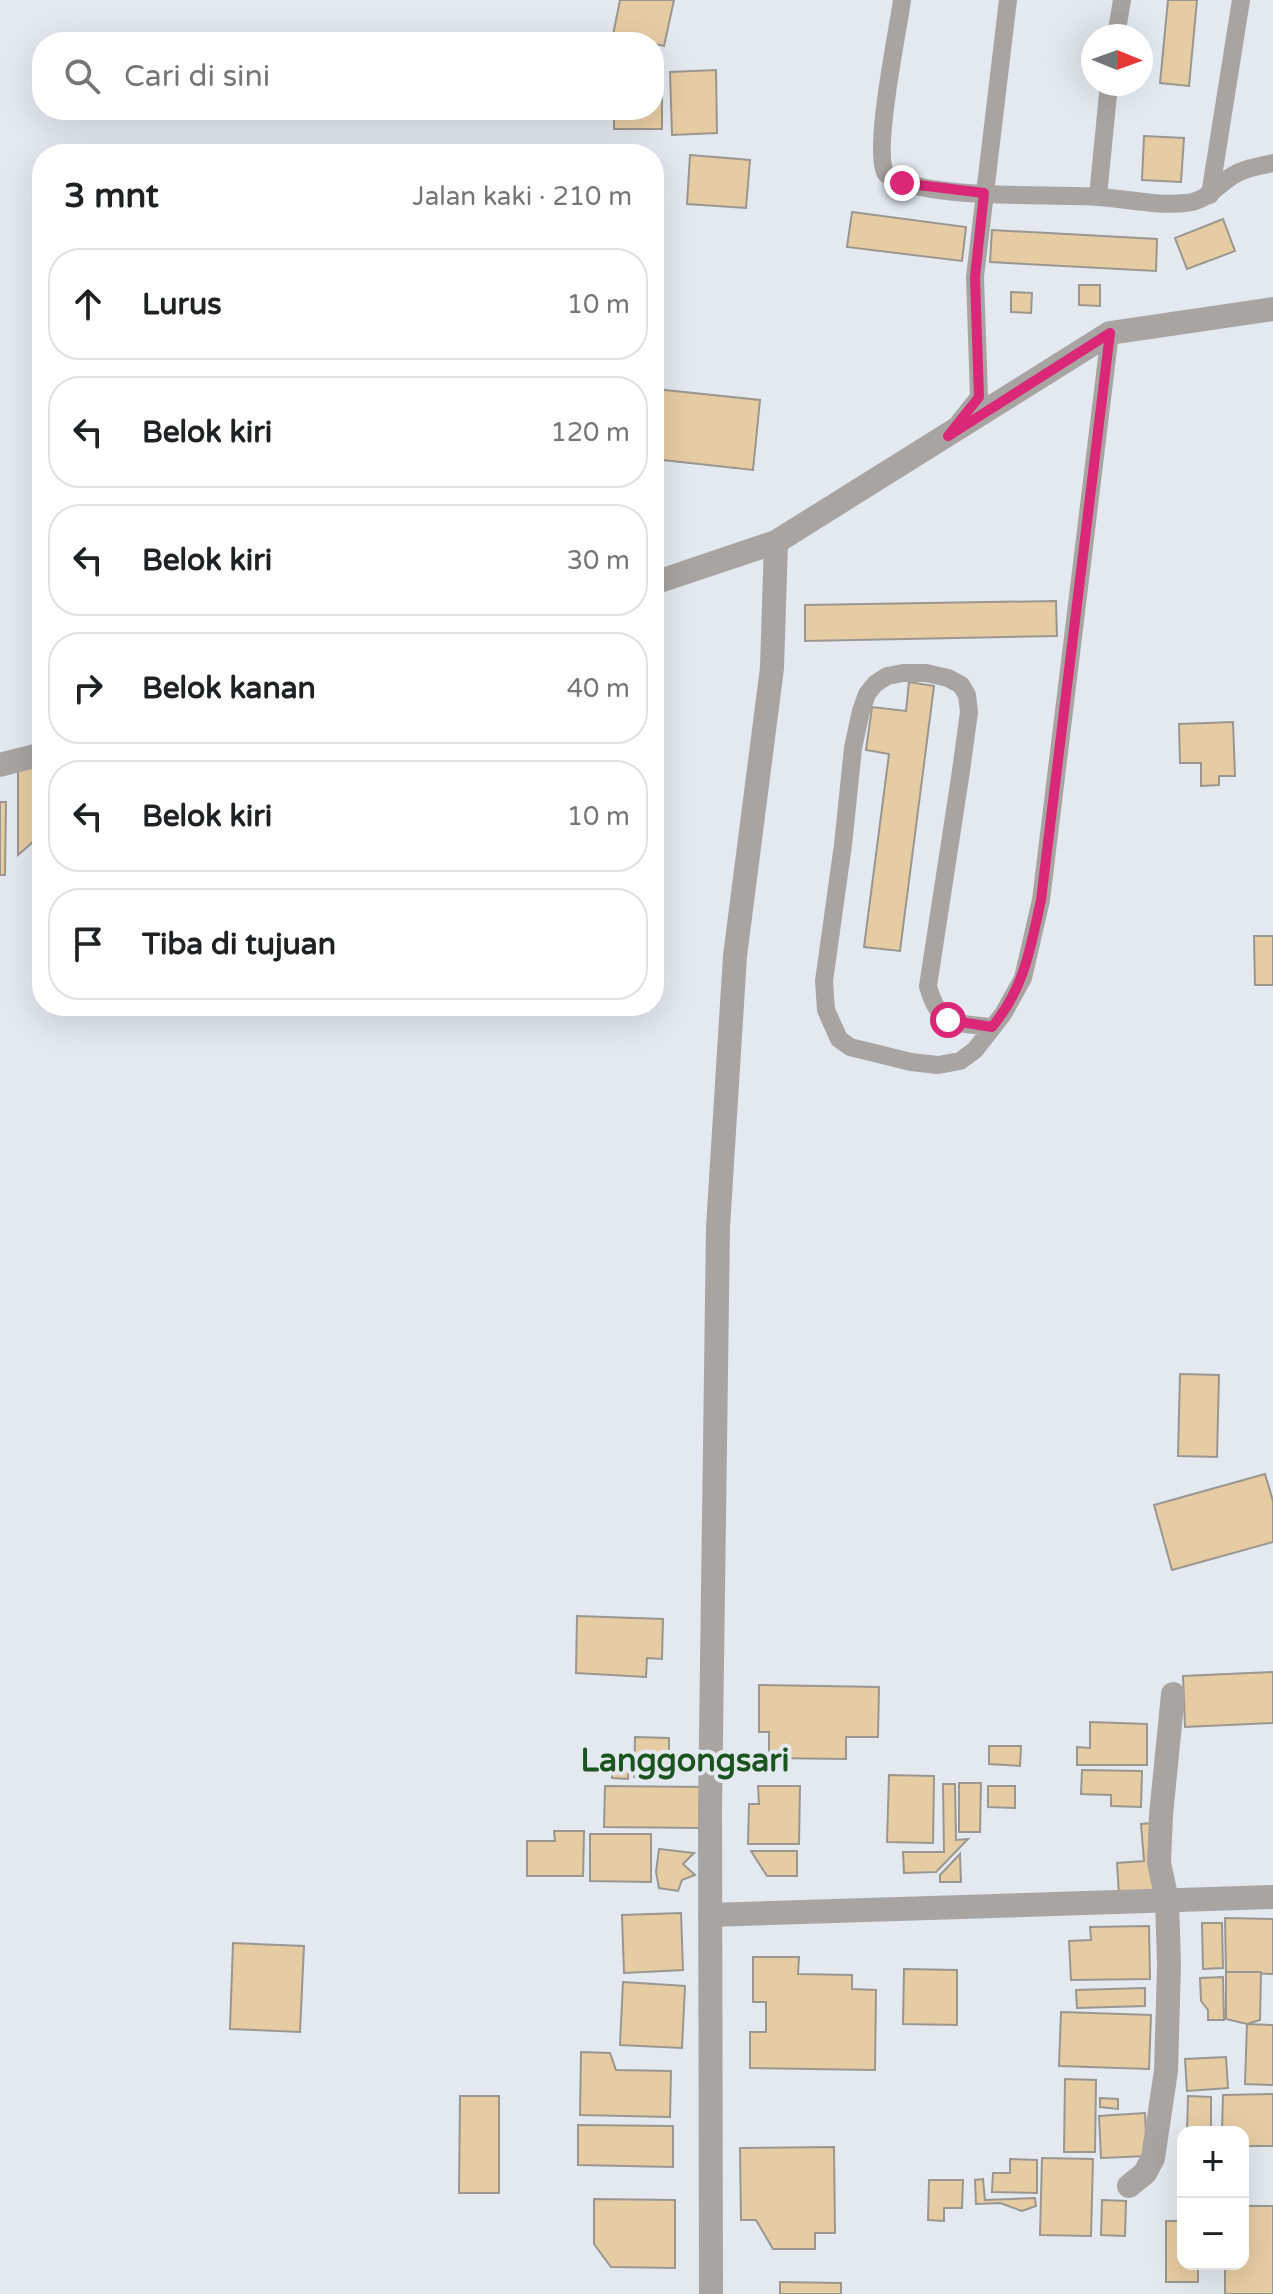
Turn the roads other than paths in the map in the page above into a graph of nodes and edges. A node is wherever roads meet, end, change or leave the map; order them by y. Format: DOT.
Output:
graph roads {
  1 [pos="902,0"];
  2 [pos="1008,0"];
  3 [pos="1122,0"];
  4 [pos="1241,0"];
  5 [pos="1118,24"];
  6 [pos="1108,96"];
  7 [pos="1273,163"];
  8 [pos="984,193"];
  9 [pos="1210,195"];
  10 [pos="1098,196"];
  11 [pos="1273,309"];
  12 [pos="1110,333"];
  13 [pos="948,436"];
  14 [pos="776,542"];
  15 [pos="664,580"];
  16 [pos="32,757"];
  17 [pos="0,765"];
  18 [pos="992,1027"];
  19 [pos="1173,1694"];
  20 [pos="1273,1897"];
  21 [pos="1167,1900"];
  22 [pos="710,1915"];
  23 [pos="1129,2186"];
  24 [pos="711,2294"];
  1 -- 8 [label="lane"];
  2 -- 8 [label="lane"];
  3 -- 5 [label="lane"];
  4 -- 9 [label="lane"];
  6 -- 10 [label="lane"];
  7 -- 9 [label="lane"];
  8 -- 10 [label="lane"];
  8 -- 13 [label="lane"];
  9 -- 10 [label="lane"];
  11 -- 12 [label="street"];
  12 -- 13 [label="street"];
  12 -- 18 [label="lane"];
  13 -- 14 [label="street"];
  14 -- 15 [label="street"];
  14 -- 22 [label="street"];
  16 -- 17 [label="street"];
  18 -- 18 [label="lane"];
  19 -- 21 [label="street"];
  20 -- 21 [label="street"];
  21 -- 22 [label="street"];
  21 -- 23 [label="street"];
  22 -- 24 [label="street"];
}
